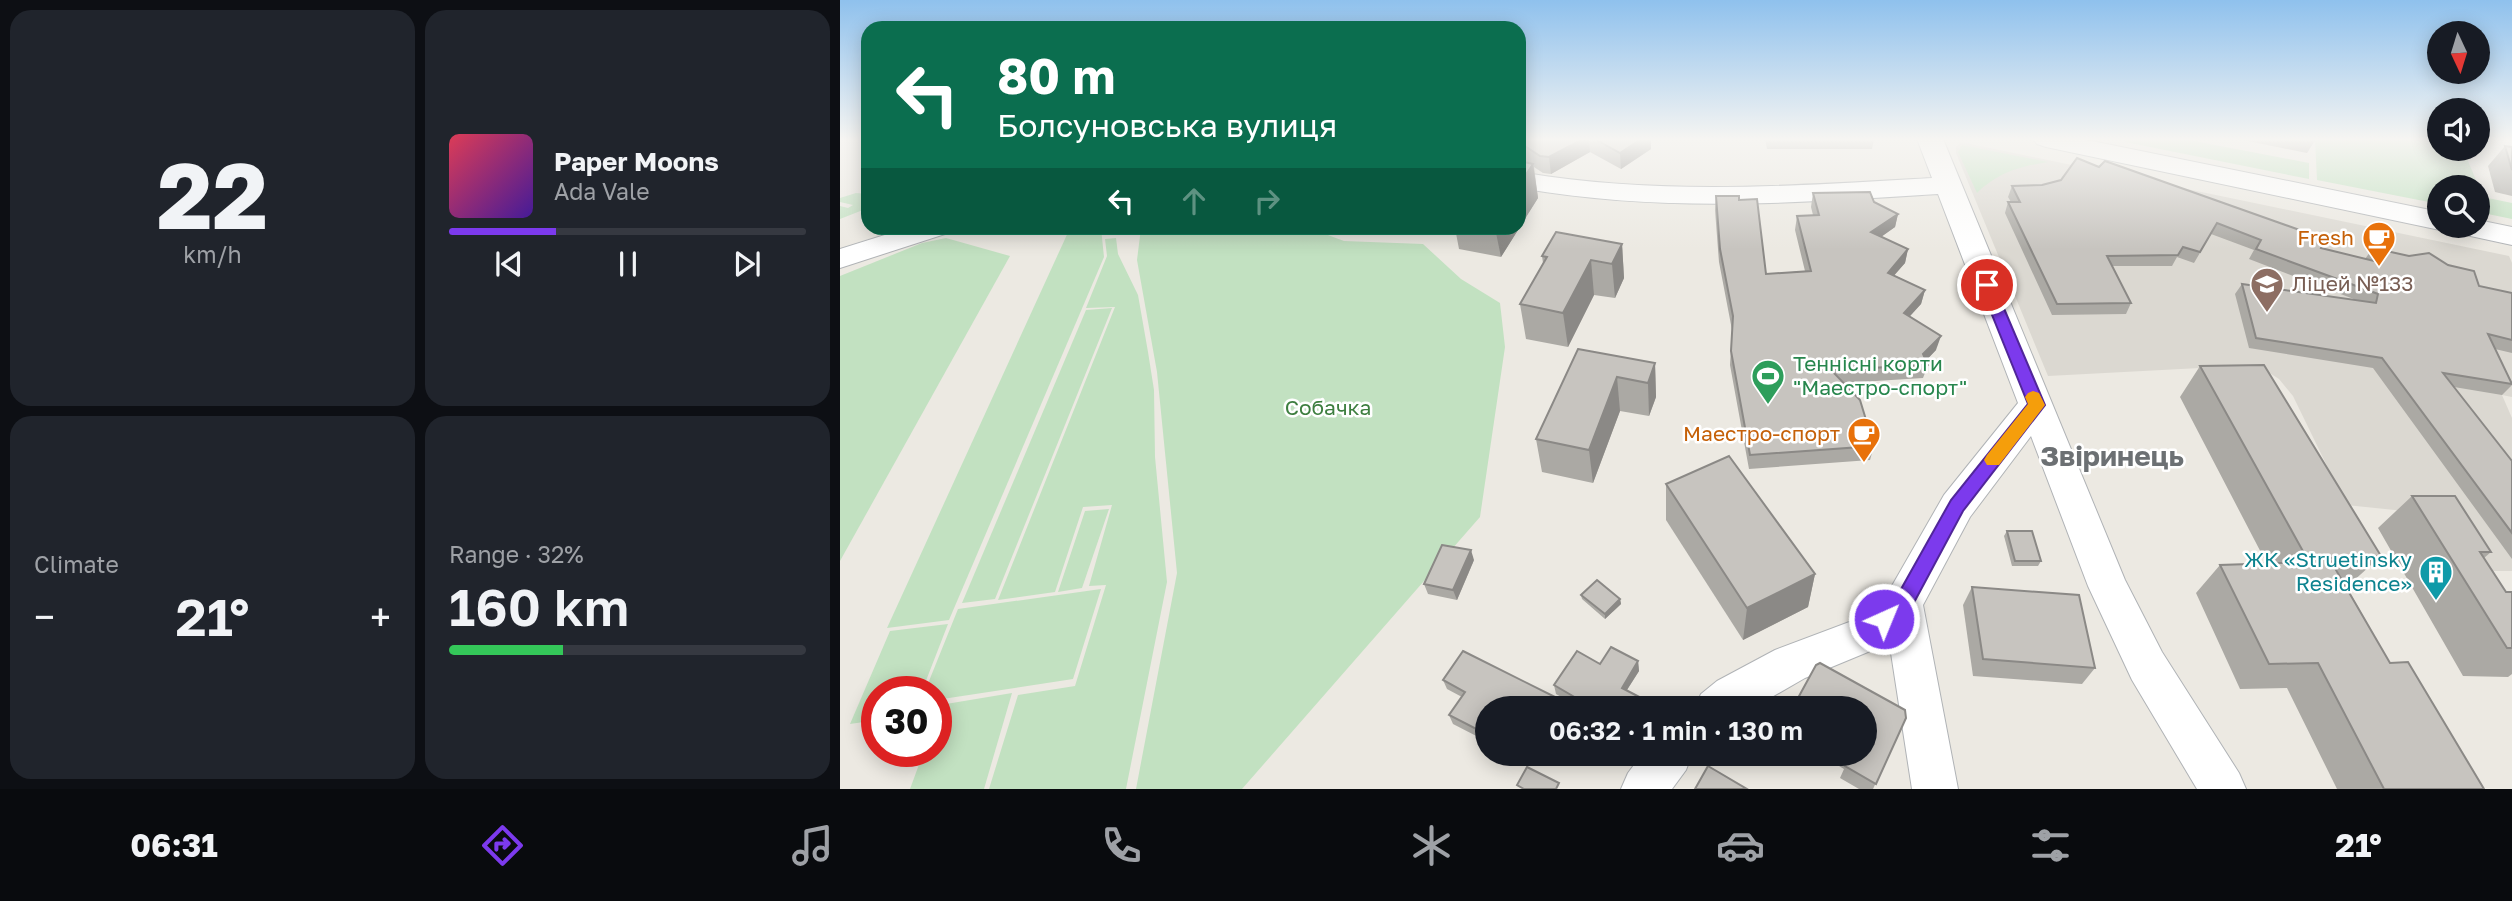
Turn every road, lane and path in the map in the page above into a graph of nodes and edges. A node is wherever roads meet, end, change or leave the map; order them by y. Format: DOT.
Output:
graph roads {
  1 [pos="1944,176"];
  2 [pos="2223,176"];
  3 [pos="1526,181"];
  4 [pos="1948,185"];
  5 [pos="2427,218"];
  6 [pos="2490,232"];
  7 [pos="914,235"];
  8 [pos="2512,236"];
  9 [pos="840,260"];
  10 [pos="2036,405"];
  11 [pos="1903,604"];
  12 [pos="1732,696"];
  13 [pos="1661,766"];
  14 [pos="1644,789"];
  15 [pos="1935,789"];
  16 [pos="2223,789"];
  1 -- 4 [label="street"];
  2 -- 5 [label="street"];
  3 -- 4 [label="street"];
  4 -- 10 [label="street"];
  6 -- 8 [label="street"];
  7 -- 9 [label="street"];
  10 -- 11 [label="street"];
  10 -- 16 [label="street"];
  11 -- 12 [label="street"];
  11 -- 15 [label="street"];
  13 -- 14 [label="street"];
}
